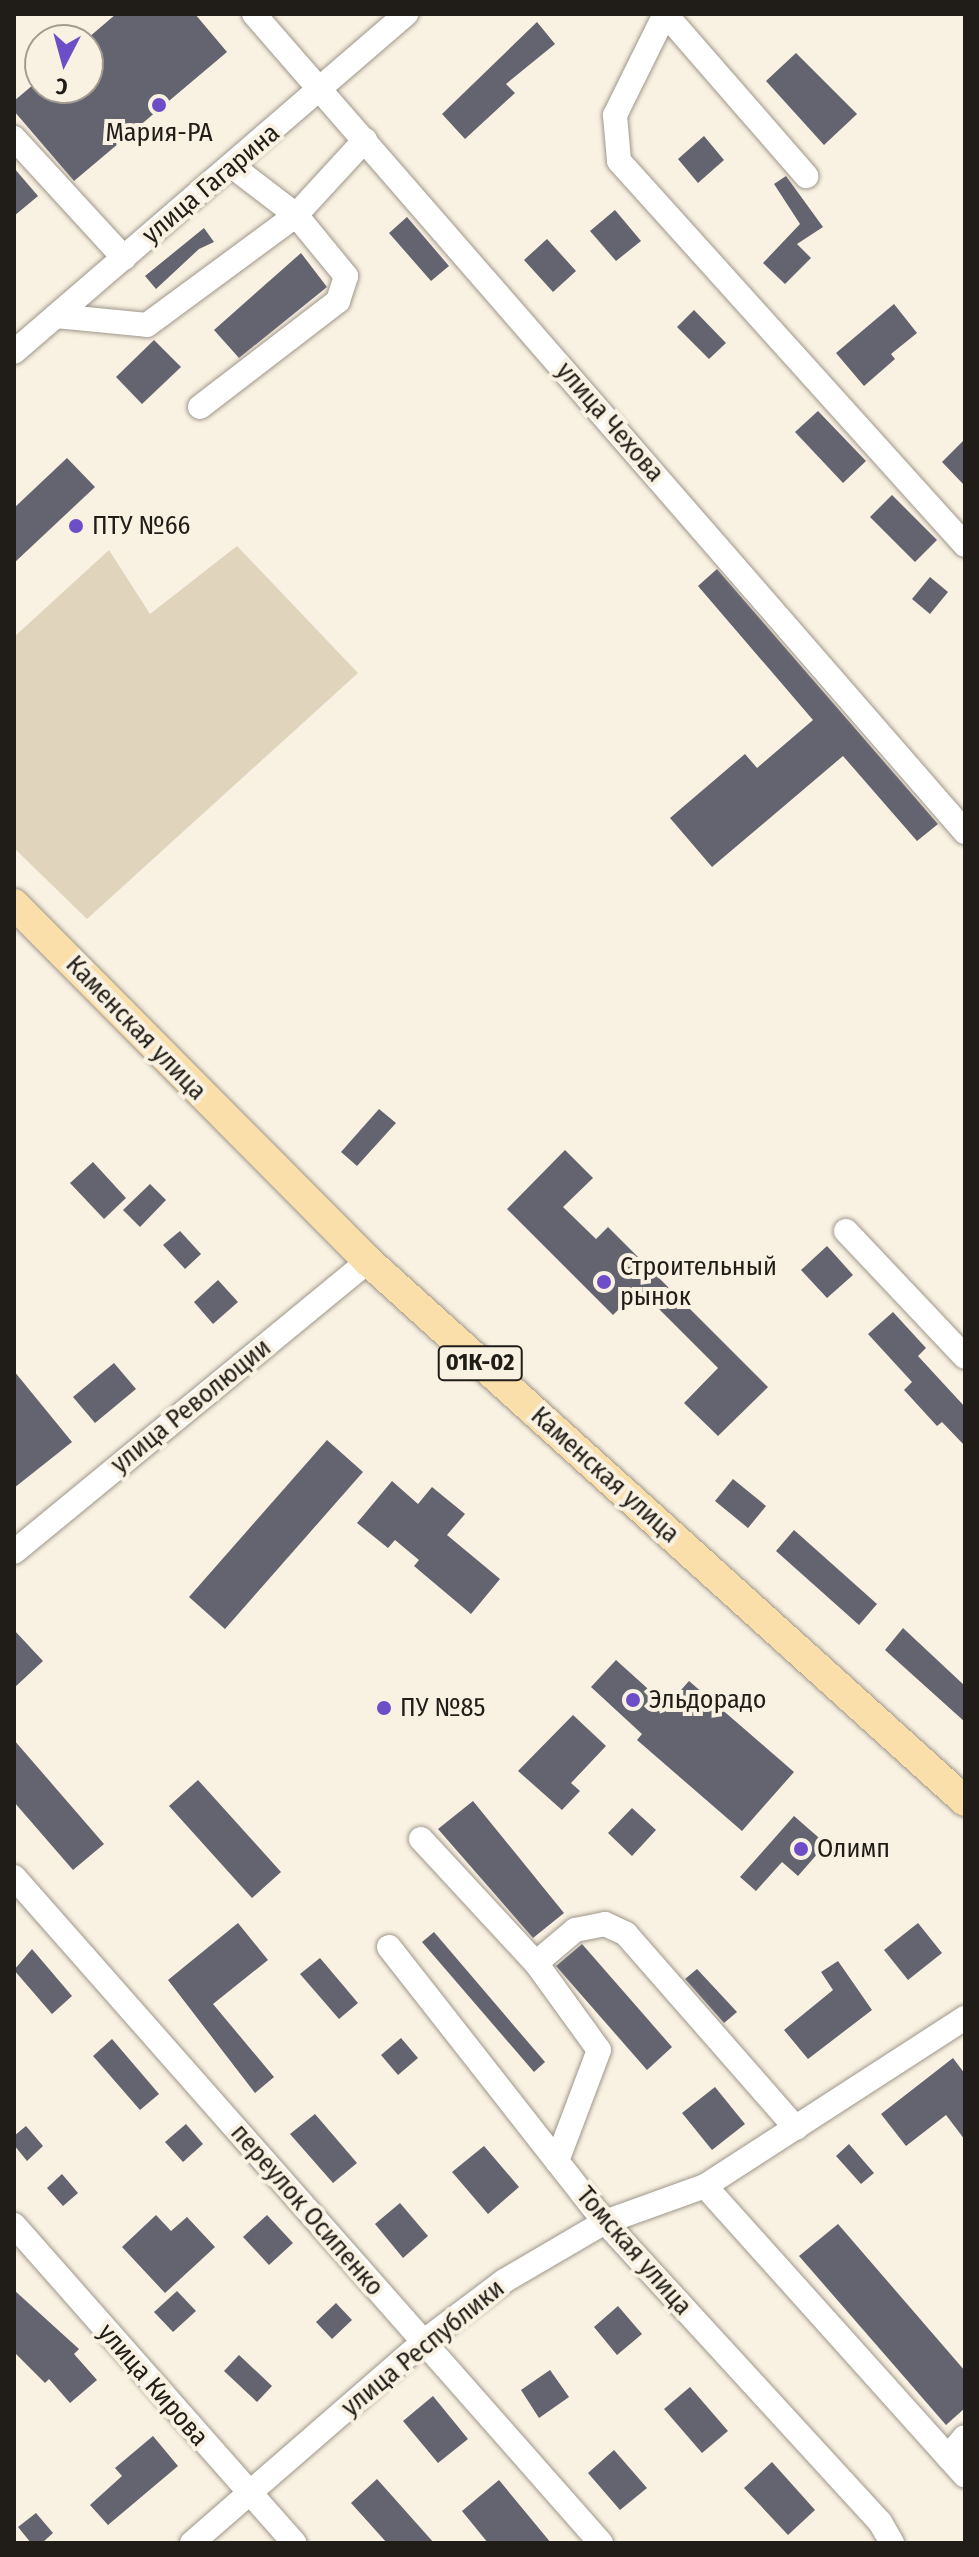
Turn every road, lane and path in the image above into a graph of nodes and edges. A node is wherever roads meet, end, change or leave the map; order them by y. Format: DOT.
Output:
graph roads {
  1 [pos="254,14"];
  2 [pos="406,14"];
  3 [pos="667,15"];
  4 [pos="321,90"];
  5 [pos="14,138"];
  6 [pos="365,140"];
  7 [pos="232,166"];
  8 [pos="806,176"];
  9 [pos="296,215"];
  10 [pos="124,258"];
  11 [pos="56,316"];
  12 [pos="16,346"];
  13 [pos="200,407"];
  14 [pos="965,545"];
  15 [pos="965,832"];
  16 [pos="14,904"];
  17 [pos="846,1231"];
  18 [pos="368,1261"];
  19 [pos="965,1357"];
  20 [pos="14,1552"];
  21 [pos="965,1801"];
  22 [pos="421,1839"];
  23 [pos="14,1877"];
  24 [pos="389,1947"];
  25 [pos="536,1963"];
  26 [pos="965,2018"];
  27 [pos="796,2128"];
  28 [pos="557,2161"];
  29 [pos="705,2186"];
  30 [pos="605,2222"];
  31 [pos="14,2225"];
  32 [pos="423,2342"];
  33 [pos="965,2437"];
  34 [pos="948,2457"];
  35 [pos="965,2476"];
  36 [pos="250,2497"];
  37 [pos="192,2543"];
  38 [pos="294,2543"];
  39 [pos="601,2543"];
  40 [pos="892,2543"];
  1 -- 4 [label="street, улица Чехова"];
  2 -- 4 [label="street, улица Гагарина"];
  3 -- 8 [label="street"];
  3 -- 14 [label="street"];
  4 -- 6 [label="street, улица Чехова"];
  4 -- 7 [label="street, улица Гагарина"];
  5 -- 10 [label="street"];
  6 -- 9 [label="street"];
  6 -- 15 [label="street, улица Чехова"];
  7 -- 9 [label="street"];
  7 -- 10 [label="street, улица Гагарина"];
  9 -- 11 [label="street"];
  9 -- 13 [label="street"];
  10 -- 11 [label="street, улица Гагарина"];
  11 -- 12 [label="street, улица Гагарина"];
  16 -- 18 [label="main road, Каменская улица / 01К-02"];
  17 -- 19 [label="street"];
  18 -- 20 [label="street, улица Революции"];
  18 -- 21 [label="main road, Каменская улица / 01К-02"];
  22 -- 25 [label="street"];
  23 -- 32 [label="street, переулок Осипенко"];
  24 -- 28 [label="street, Томская улица"];
  25 -- 27 [label="street"];
  25 -- 28 [label="street"];
  26 -- 27 [label="street, улица Республики"];
  27 -- 29 [label="street, улица Республики"];
  28 -- 30 [label="street, Томская улица"];
  29 -- 30 [label="street, улица Республики"];
  29 -- 34 [label="street"];
  30 -- 32 [label="street, улица Республики"];
  30 -- 40 [label="street, Томская улица"];
  31 -- 36 [label="street, улица Кирова"];
  32 -- 36 [label="street, улица Республики"];
  32 -- 39 [label="street, переулок Осипенко"];
  33 -- 34 [label="street"];
  34 -- 35 [label="street"];
  36 -- 37 [label="street, улица Республики"];
  36 -- 38 [label="street, улица Кирова"];
}
